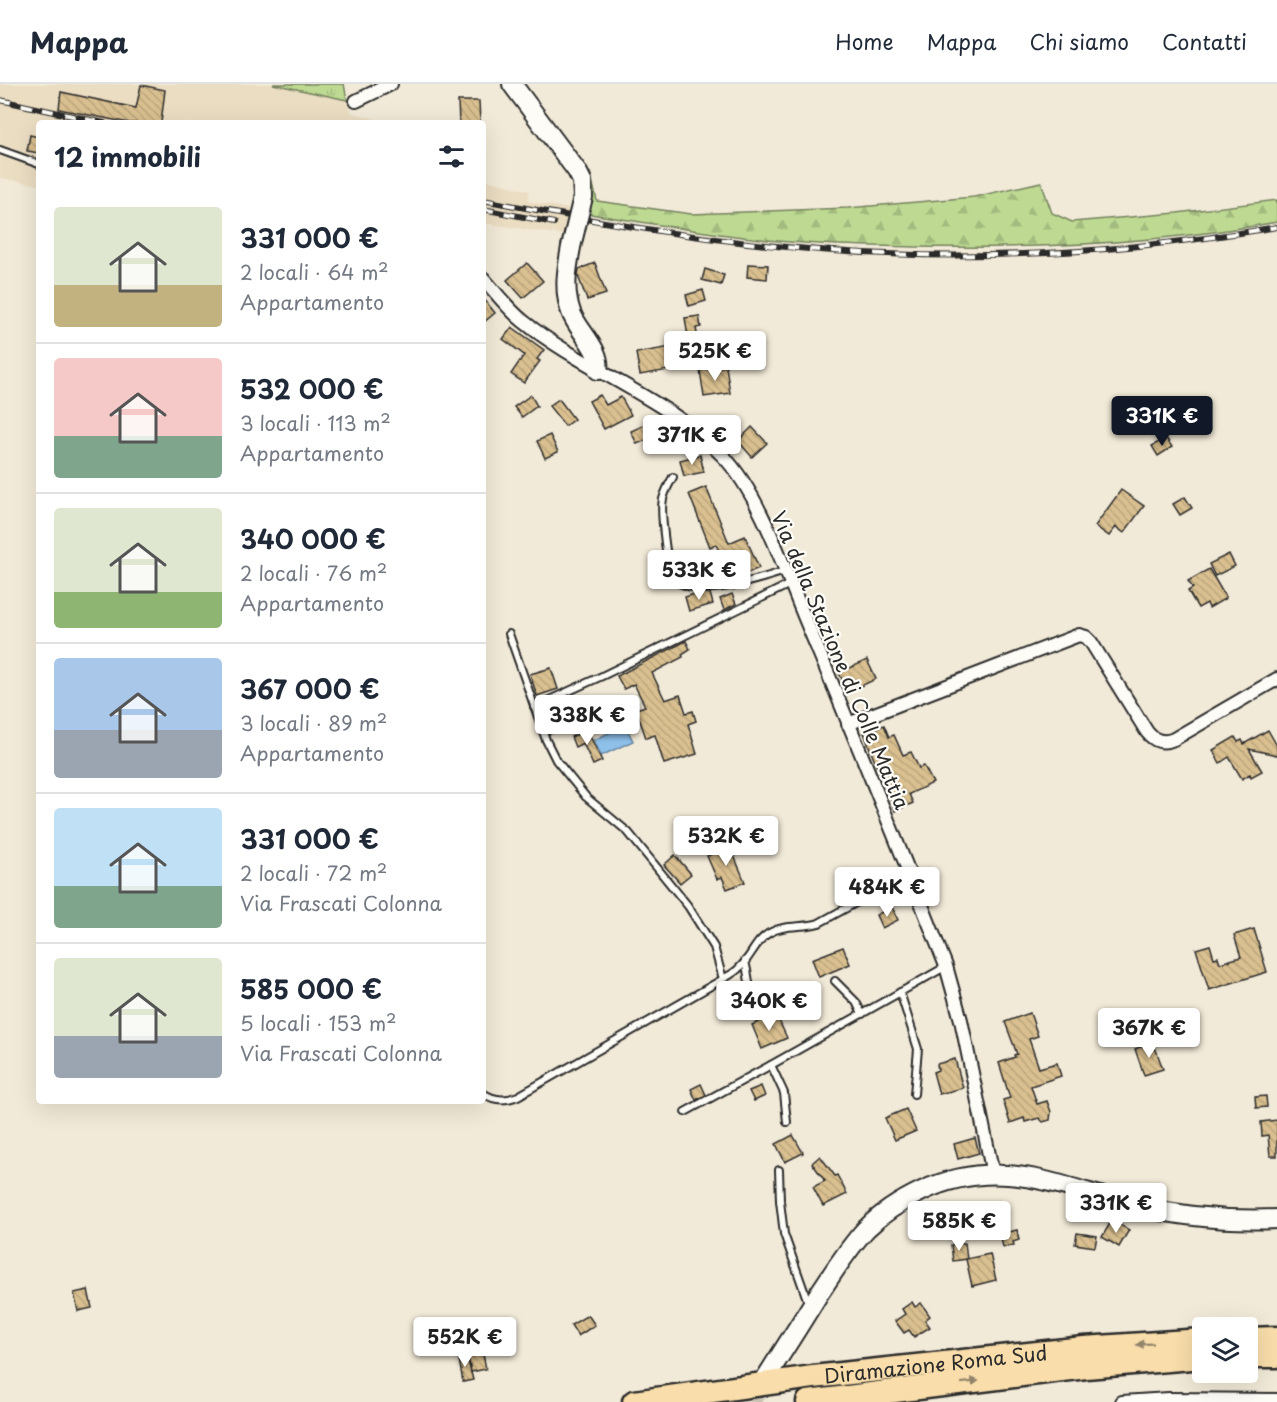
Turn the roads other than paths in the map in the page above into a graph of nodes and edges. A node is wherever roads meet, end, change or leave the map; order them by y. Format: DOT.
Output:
graph roads {
  1 [pos="391,84"];
  2 [pos="512,84"];
  3 [pos="356,101"];
  4 [pos="0,150"];
  5 [pos="36,163"];
  6 [pos="486,282"];
  7 [pos="598,370"];
  8 [pos="673,477"];
  9 [pos="785,571"];
  10 [pos="790,584"];
  11 [pos="509,634"];
  12 [pos="1277,679"];
  13 [pos="534,707"];
  14 [pos="848,724"];
  15 [pos="908,874"];
  16 [pos="745,961"];
  17 [pos="946,966"];
  18 [pos="723,979"];
  19 [pos="835,981"];
  20 [pos="900,992"];
  21 [pos="782,1007"];
  22 [pos="862,1014"];
  23 [pos="771,1065"];
  24 [pos="486,1094"];
  25 [pos="914,1094"];
  26 [pos="685,1112"];
  27 [pos="787,1122"];
  28 [pos="779,1170"];
  29 [pos="993,1174"];
  30 [pos="1277,1219"];
  31 [pos="810,1308"];
  32 [pos="1277,1338"];
  33 [pos="1258,1339"];
  34 [pos="1192,1341"];
  35 [pos="1258,1356"];
  36 [pos="1277,1356"];
  37 [pos="1192,1358"];
  38 [pos="765,1379"];
  39 [pos="1277,1400"];
  40 [pos="634,1402"];
  41 [pos="808,1402"];
  42 [pos="1122,1402"];
  1 -- 3 [label="street"];
  2 -- 7 [label="street, bridge"];
  4 -- 5 [label="lane"];
  6 -- 7 [label="street, Via della Stazione di Colle Mattia"];
  7 -- 9 [label="street, Via della Stazione di Colle Mattia"];
  8 -- 9 [label="lane"];
  9 -- 10 [label="street, Via della Stazione di Colle Mattia"];
  10 -- 13 [label="lane"];
  10 -- 14 [label="street, Via della Stazione di Colle Mattia"];
  11 -- 13 [label="lane"];
  12 -- 14 [label="street"];
  13 -- 18 [label="lane"];
  14 -- 15 [label="street, Via della Stazione di Colle Mattia"];
  15 -- 16 [label="lane"];
  15 -- 17 [label="street, Via della Stazione di Colle Mattia"];
  16 -- 18 [label="lane"];
  16 -- 21 [label="lane"];
  17 -- 20 [label="lane"];
  17 -- 29 [label="street, Via della Stazione di Colle Mattia"];
  18 -- 24 [label="lane"];
  19 -- 22 [label="lane"];
  20 -- 22 [label="lane"];
  20 -- 25 [label="lane"];
  22 -- 23 [label="lane"];
  23 -- 26 [label="lane"];
  23 -- 27 [label="lane"];
  28 -- 31 [label="lane"];
  29 -- 30 [label="street"];
  29 -- 31 [label="street"];
  31 -- 38 [label="street"];
  32 -- 33 [label="highway"];
  34 -- 40 [label="highway, Diramazione Roma Sud, one-way"];
  35 -- 36 [label="highway"];
  41 -- 37 [label="highway, Diramazione Roma Sud, one-way"];
  39 -- 42 [label="street"];
}
